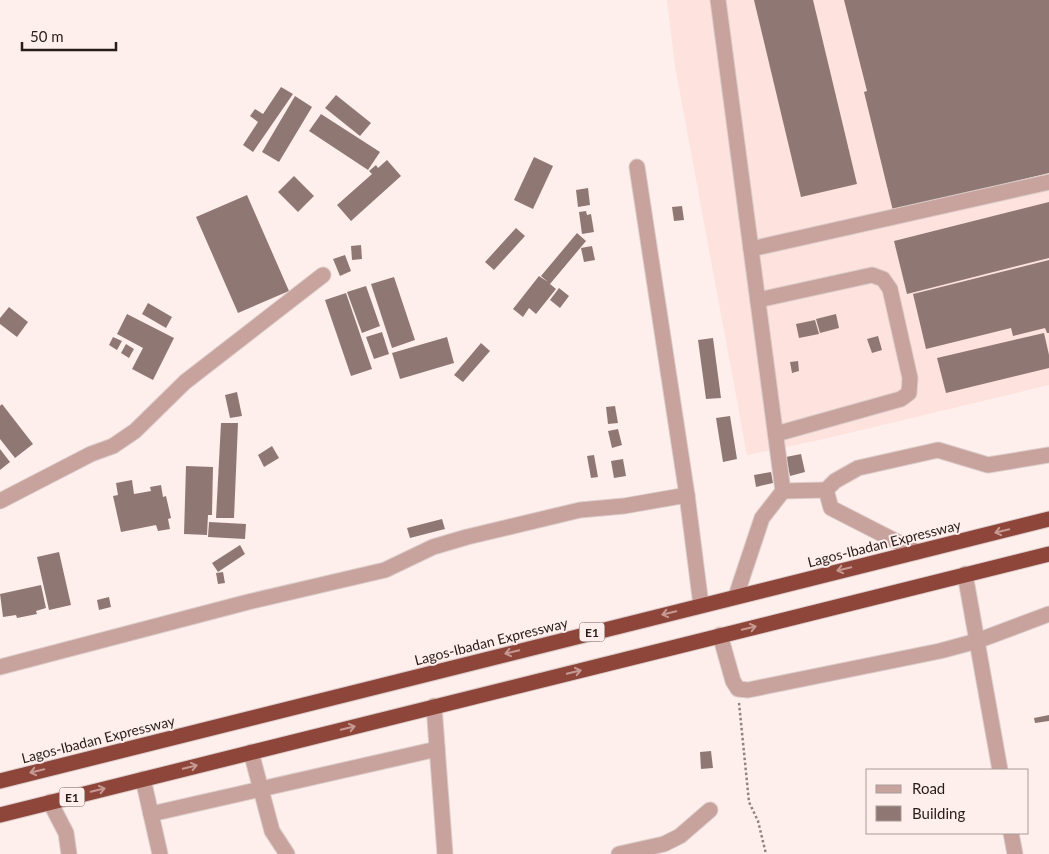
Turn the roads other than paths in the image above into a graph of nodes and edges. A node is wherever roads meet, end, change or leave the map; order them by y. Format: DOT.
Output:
graph roads {
  1 [pos="718,0"];
  2 [pos="637,167"];
  3 [pos="1049,182"];
  4 [pos="751,249"];
  5 [pos="323,275"];
  6 [pos="758,300"];
  7 [pos="776,434"];
  8 [pos="1049,455"];
  9 [pos="826,490"];
  10 [pos="783,491"];
  11 [pos="687,495"];
  12 [pos="0,501"];
  13 [pos="1049,519"];
  14 [pos="916,552"];
  15 [pos="1049,554"];
  16 [pos="965,574"];
  17 [pos="736,596"];
  18 [pos="701,605"];
  19 [pos="1049,614"];
  20 [pos="720,635"];
  21 [pos="976,641"];
  22 [pos="0,666"];
  23 [pos="434,706"];
  24 [pos="437,749"];
  25 [pos="251,752"];
  26 [pos="1000,769"];
  27 [pos="143,778"];
  28 [pos="0,781"];
  29 [pos="260,790"];
  30 [pos="50,802"];
  31 [pos="710,810"];
  32 [pos="151,814"];
  33 [pos="0,815"];
  34 [pos="1011,834"];
  35 [pos="69,854"];
  36 [pos="160,854"];
  37 [pos="286,854"];
  38 [pos="445,854"];
  39 [pos="619,854"];
  40 [pos="1015,854"];
  1 -- 4 [label="street"];
  2 -- 11 [label="street"];
  3 -- 4 [label="street"];
  4 -- 6 [label="street"];
  5 -- 12 [label="street"];
  6 -- 7 [label="street"];
  6 -- 7 [label="street"];
  7 -- 10 [label="street"];
  8 -- 9 [label="street"];
  9 -- 10 [label="street"];
  9 -- 14 [label="street"];
  10 -- 17 [label="street"];
  11 -- 18 [label="street"];
  11 -- 22 [label="street"];
  13 -- 14 [label="highway, Lagos-Ibadan Expressway / E1, one-way"];
  14 -- 17 [label="highway, Lagos-Ibadan Expressway / E1, one-way"];
  15 -- 16 [label="highway, E1"];
  20 -- 16 [label="highway, E1, one-way"];
  16 -- 21 [label="street"];
  17 -- 18 [label="highway, Lagos-Ibadan Expressway / E1"];
  18 -- 28 [label="highway, Lagos-Ibadan Expressway / E1, one-way"];
  19 -- 21 [label="street"];
  20 -- 21 [label="street"];
  23 -- 20 [label="highway, E1, one-way"];
  21 -- 26 [label="street"];
  23 -- 24 [label="street"];
  25 -- 23 [label="highway, E1, one-way"];
  24 -- 29 [label="street"];
  24 -- 38 [label="street"];
  27 -- 25 [label="highway, E1, one-way"];
  25 -- 29 [label="street"];
  30 -- 27 [label="highway, E1, one-way"];
  27 -- 32 [label="street"];
  29 -- 32 [label="street"];
  29 -- 37 [label="street"];
  30 -- 33 [label="highway, E1"];
  30 -- 35 [label="street"];
  31 -- 39 [label="street"];
  32 -- 36 [label="street"];
  34 -- 40 [label="street"];
}
